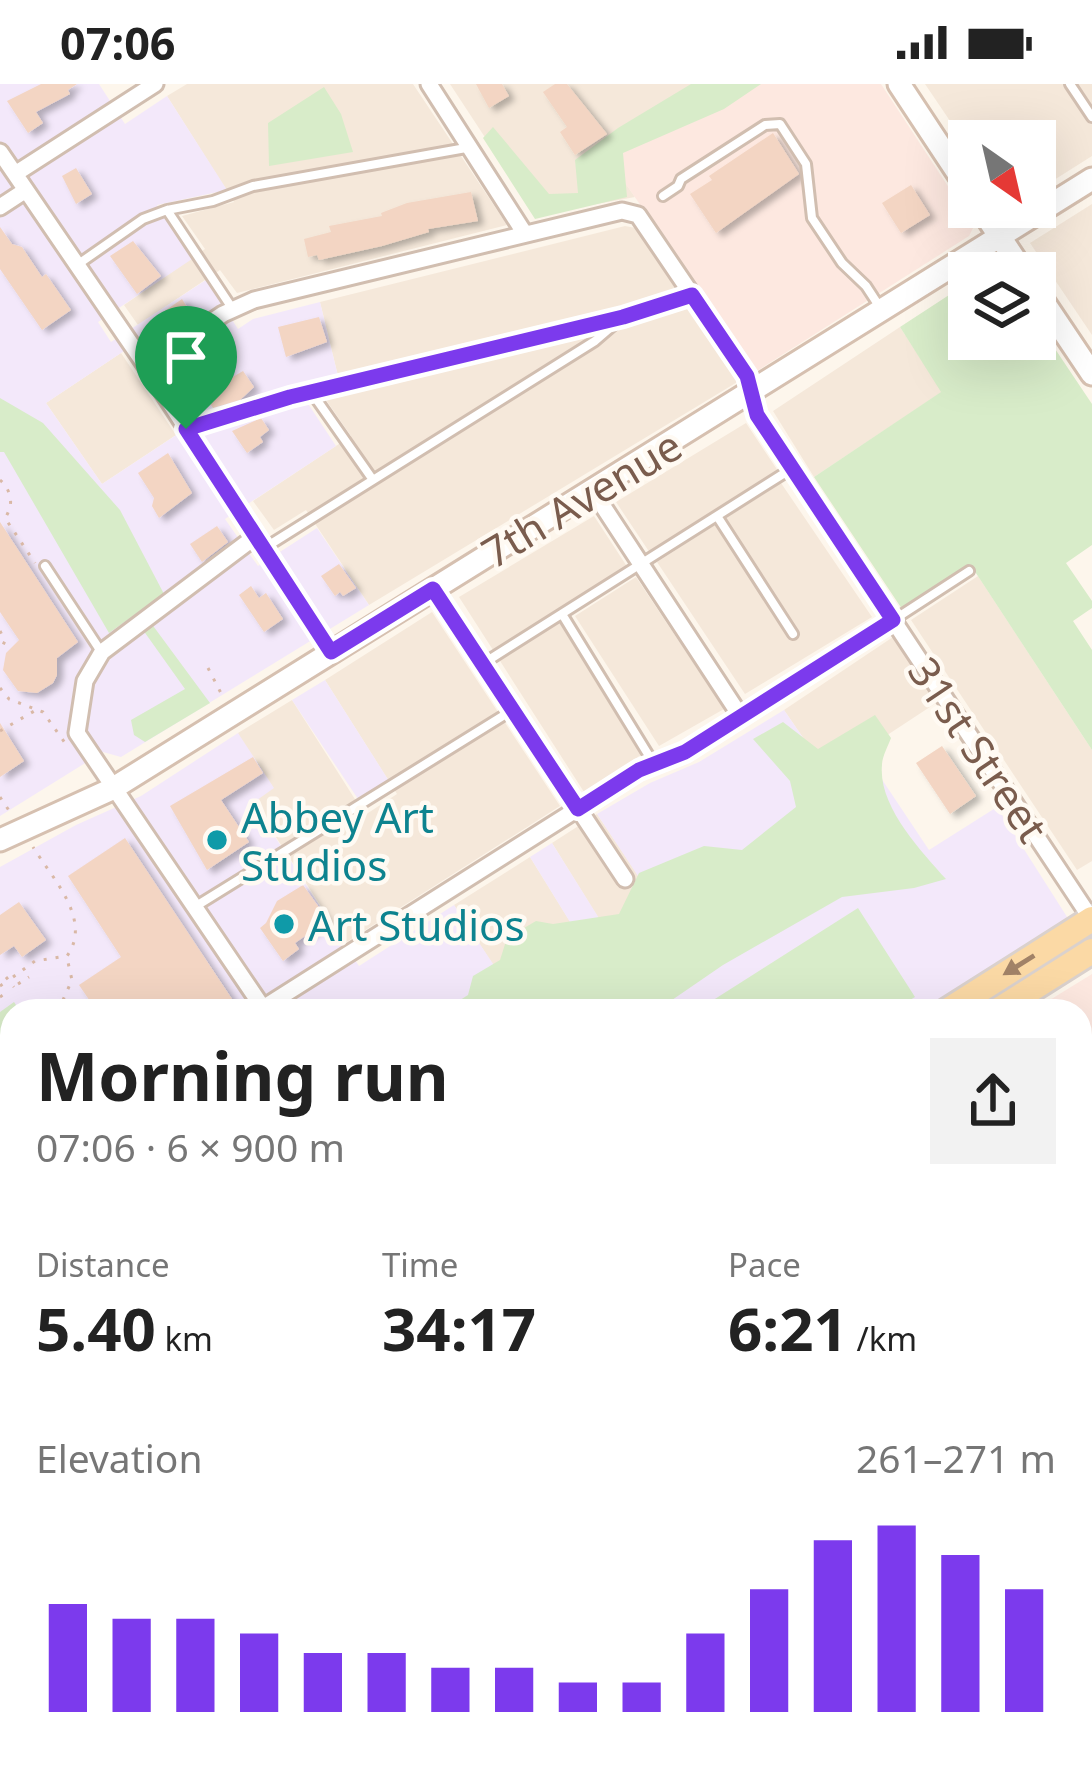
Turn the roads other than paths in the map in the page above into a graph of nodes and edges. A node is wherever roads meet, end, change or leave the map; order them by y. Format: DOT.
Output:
graph roads {
  1 [pos="155,84"];
  2 [pos="429,84"];
  3 [pos="899,84"];
  4 [pos="1070,84"];
  5 [pos="1092,117"];
  6 [pos="470,147"];
  7 [pos="0,152"];
  8 [pos="948,158"];
  9 [pos="15,174"];
  10 [pos="1092,179"];
  11 [pos="26,190"];
  12 [pos="663,196"];
  13 [pos="0,207"];
  14 [pos="167,210"];
  15 [pos="994,228"];
  16 [pos="525,234"];
  17 [pos="1000,236"];
  18 [pos="1010,252"];
  19 [pos="77,265"];
  20 [pos="692,295"];
  21 [pos="232,309"];
  22 [pos="882,311"];
  23 [pos="623,317"];
  24 [pos="1056,320"];
  25 [pos="146,366"];
  26 [pos="1092,374"];
  27 [pos="311,392"];
  28 [pos="752,394"];
  29 [pos="186,429"];
  30 [pos="792,468"];
  31 [pos="373,480"];
  32 [pos="593,490"];
  33 [pos="717,516"];
  34 [pos="260,542"];
  35 [pos="641,565"];
  36 [pos="45,566"];
  37 [pos="969,571"];
  38 [pos="433,589"];
  39 [pos="562,614"];
  40 [pos="893,620"];
  41 [pos="793,634"];
  42 [pos="102,652"];
  43 [pos="331,652"];
  44 [pos="483,664"];
  45 [pos="512,710"];
  46 [pos="741,717"];
  47 [pos="654,764"];
  48 [pos="112,789"];
  49 [pos="578,809"];
  50 [pos="0,840"];
  51 [pos="625,879"];
  52 [pos="193,908"];
  53 [pos="1092,920"];
  54 [pos="1092,951"];
  55 [pos="253,999"];
  56 [pos="276,999"];
  57 [pos="966,999"];
  58 [pos="1016,999"];
  1 -- 9 [label="street"];
  2 -- 6 [label="street"];
  3 -- 8 [label="street"];
  4 -- 5 [label="lane"];
  6 -- 14 [label="lane"];
  6 -- 16 [label="street"];
  7 -- 9 [label="street"];
  9 -- 11 [label="street"];
  10 -- 17 [label="street, 7th Avenue"];
  11 -- 13 [label="street"];
  11 -- 19 [label="street"];
  12 -- 22 [label="lane"];
  14 -- 19 [label="lane"];
  14 -- 21 [label="lane"];
  15 -- 17 [label="street"];
  16 -- 20 [label="street, 31st Street"];
  16 -- 21 [label="street"];
  17 -- 18 [label="street"];
  17 -- 22 [label="street, 7th Avenue"];
  19 -- 25 [label="street"];
  20 -- 23 [label="street"];
  20 -- 28 [label="street, 31st Street"];
  21 -- 25 [label="street"];
  22 -- 28 [label="street, 7th Avenue"];
  23 -- 27 [label="street"];
  23 -- 31 [label="lane"];
  24 -- 26 [label="street"];
  25 -- 29 [label="street"];
  27 -- 29 [label="street"];
  27 -- 31 [label="lane"];
  28 -- 30 [label="street, 31st Street"];
  28 -- 32 [label="street, 7th Avenue"];
  29 -- 34 [label="street"];
  30 -- 33 [label="lane"];
  30 -- 40 [label="street, 31st Street"];
  31 -- 34 [label="lane"];
  32 -- 35 [label="street"];
  32 -- 38 [label="street, 7th Avenue"];
  33 -- 35 [label="lane"];
  33 -- 41 [label="lane"];
  34 -- 42 [label="street"];
  34 -- 43 [label="street"];
  35 -- 39 [label="lane"];
  35 -- 46 [label="street"];
  36 -- 42 [label="lane"];
  37 -- 40 [label="lane"];
  38 -- 43 [label="street, 7th Avenue"];
  38 -- 44 [label="street"];
  39 -- 44 [label="lane"];
  39 -- 47 [label="lane"];
  40 -- 46 [label="street"];
  40 -- 53 [label="street, 31st Street"];
  42 -- 48 [label="street"];
  43 -- 48 [label="street, 7th Avenue"];
  44 -- 45 [label="street"];
  45 -- 49 [label="street"];
  45 -- 52 [label="lane"];
  46 -- 47 [label="street"];
  47 -- 49 [label="street"];
  48 -- 50 [label="street, 7th Avenue"];
  48 -- 52 [label="street"];
  49 -- 51 [label="street"];
  49 -- 56 [label="street"];
  52 -- 55 [label="street"];
  53 -- 57 [label="main road, one-way"];
  54 -- 58 [label="main road"];
}
